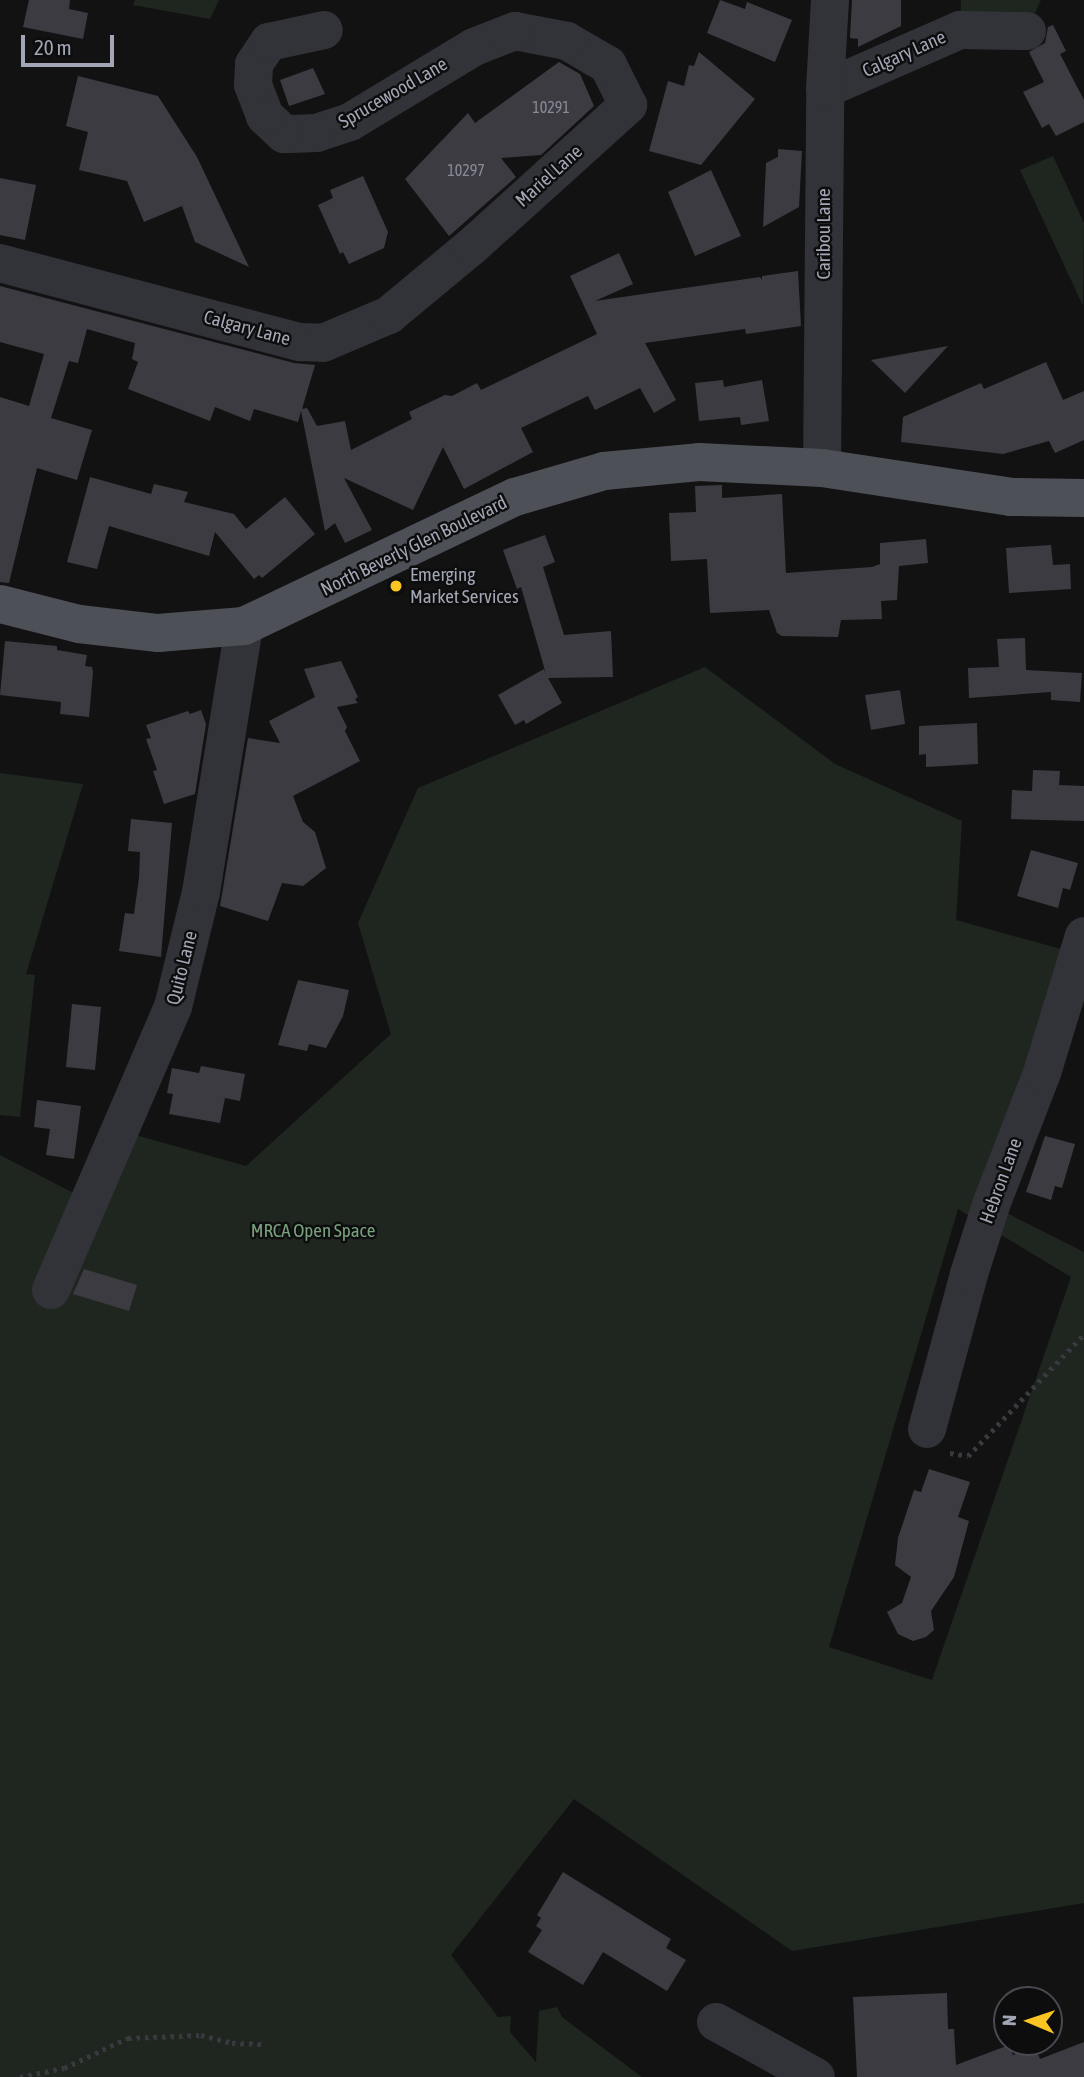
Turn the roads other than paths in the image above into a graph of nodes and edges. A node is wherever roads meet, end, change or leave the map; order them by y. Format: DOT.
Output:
graph roads {
  1 [pos="830,0"];
  2 [pos="324,30"];
  3 [pos="1027,31"];
  4 [pos="825,89"];
  5 [pos="628,105"];
  6 [pos="471,247"];
  7 [pos="0,263"];
  8 [pos="822,468"];
  9 [pos="1084,498"];
  10 [pos="0,604"];
  11 [pos="244,626"];
  12 [pos="1084,936"];
  13 [pos="51,1290"];
  14 [pos="927,1429"];
  15 [pos="716,2022"];
  16 [pos="816,2077"];
  1 -- 4 [label="street, Caribou Lane"];
  2 -- 5 [label="street, Sprucewood Lane"];
  3 -- 4 [label="street, Calgary Lane"];
  4 -- 8 [label="street, Caribou Lane"];
  5 -- 6 [label="street, Mariel Lane"];
  6 -- 7 [label="street, Calgary Lane"];
  8 -- 9 [label="main road, North Beverly Glen Boulevard"];
  8 -- 11 [label="main road, North Beverly Glen Boulevard"];
  10 -- 11 [label="main road, North Beverly Glen Boulevard"];
  11 -- 13 [label="street, Quito Lane"];
  12 -- 14 [label="street, Hebron Lane"];
  15 -- 16 [label="street"];
}
